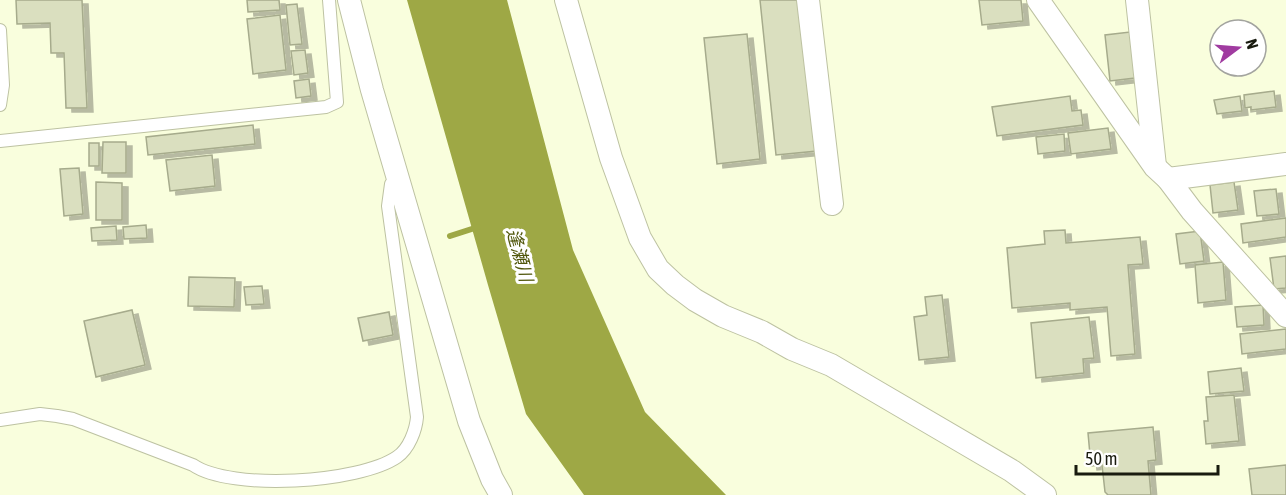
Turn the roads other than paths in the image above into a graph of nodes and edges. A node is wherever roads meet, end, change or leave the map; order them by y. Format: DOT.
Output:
graph roads {
  1 [pos="329,0"];
  2 [pos="349,0"];
  3 [pos="566,0"];
  4 [pos="808,0"];
  5 [pos="1038,0"];
  6 [pos="1137,0"];
  7 [pos="0,30"];
  8 [pos="0,105"];
  9 [pos="0,141"];
  10 [pos="1286,164"];
  11 [pos="1161,173"];
  12 [pos="397,176"];
  13 [pos="832,204"];
  14 [pos="1286,316"];
  15 [pos="0,420"];
  16 [pos="501,495"];
  17 [pos="1045,495"];
  1 -- 9 [label="lane"];
  2 -- 12 [label="street"];
  3 -- 17 [label="street"];
  4 -- 13 [label="street"];
  5 -- 11 [label="street"];
  6 -- 11 [label="street"];
  7 -- 8 [label="lane"];
  10 -- 11 [label="street"];
  11 -- 14 [label="street"];
  12 -- 15 [label="lane"];
  12 -- 16 [label="street"];
}
